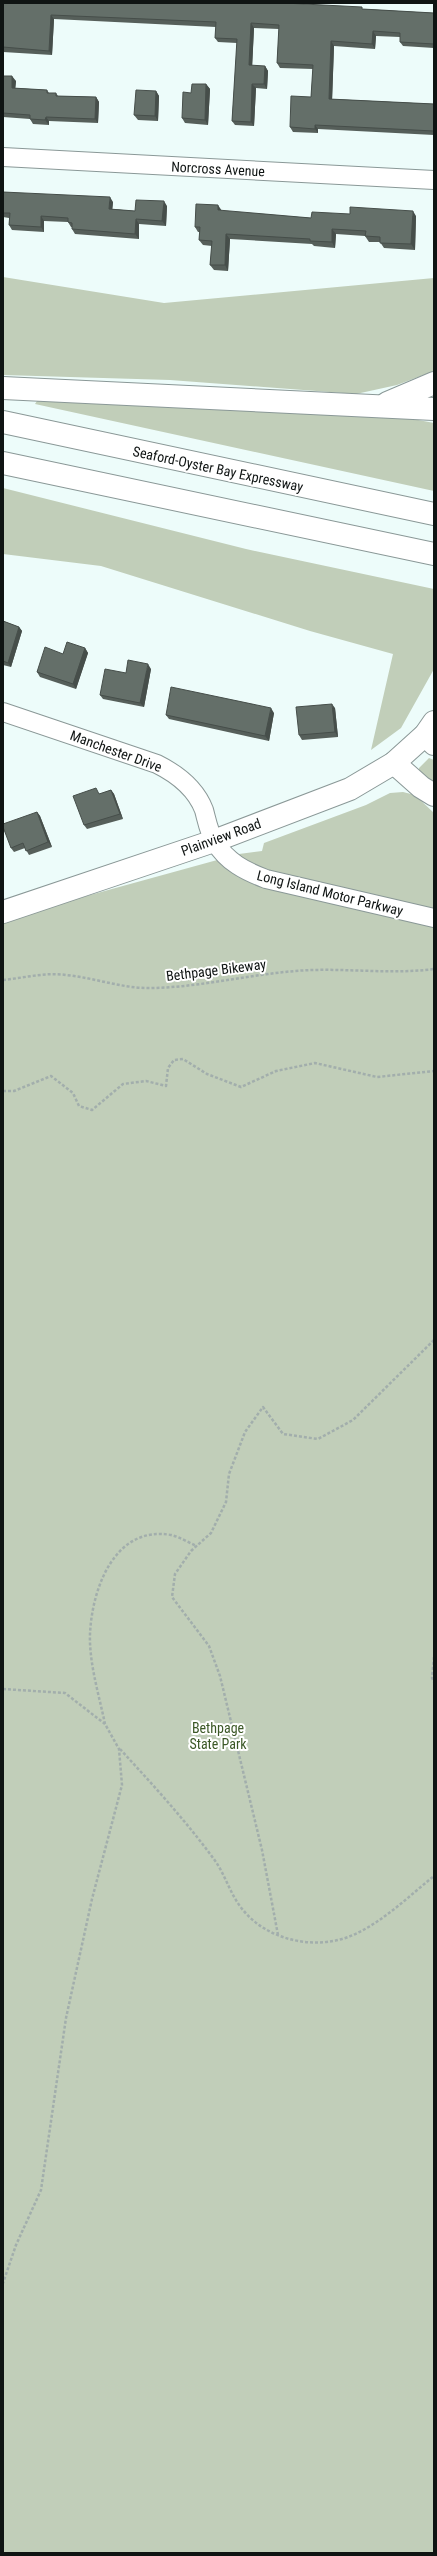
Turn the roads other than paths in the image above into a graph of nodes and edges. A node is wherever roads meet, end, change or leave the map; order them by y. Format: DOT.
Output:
graph roads {
  1 [pos="3,157"];
  2 [pos="434,180"];
  3 [pos="434,383"];
  4 [pos="3,388"];
  5 [pos="382,405"];
  6 [pos="434,409"];
  7 [pos="3,422"];
  8 [pos="3,463"];
  9 [pos="434,514"];
  10 [pos="434,554"];
  11 [pos="3,712"];
  12 [pos="431,733"];
  13 [pos="394,762"];
  14 [pos="434,794"];
  15 [pos="214,841"];
  16 [pos="3,912"];
  17 [pos="434,918"];
  1 -- 2 [label="street, Norcross Avenue"];
  3 -- 5 [label="main road"];
  4 -- 5 [label="main road"];
  5 -- 6 [label="main road"];
  7 -- 9 [label="main road, Seaford-Oyster Bay Expressway"];
  8 -- 10 [label="main road"];
  11 -- 15 [label="street, Manchester Drive"];
  12 -- 13 [label="main road, Plainview Road"];
  13 -- 14 [label="main road"];
  13 -- 15 [label="main road, Plainview Road"];
  15 -- 16 [label="main road, Plainview Road"];
  15 -- 17 [label="street, Long Island Motor Parkway"];
}
